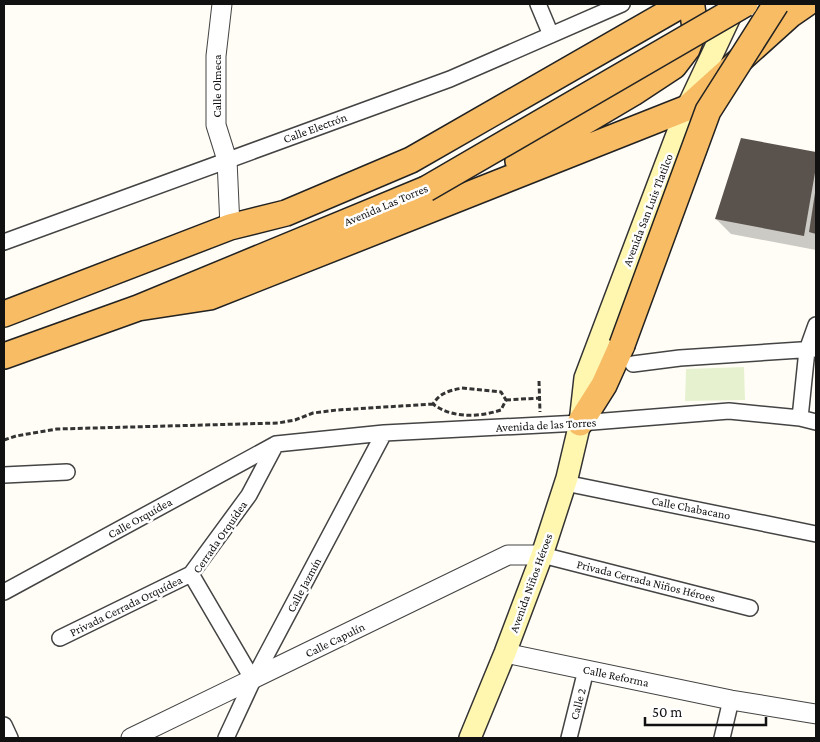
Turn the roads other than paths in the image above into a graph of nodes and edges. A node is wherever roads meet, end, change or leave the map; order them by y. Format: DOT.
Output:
graph roads {
  1 [pos="222,4"];
  2 [pos="538,4"];
  3 [pos="622,4"];
  4 [pos="683,4"];
  5 [pos="690,4"];
  6 [pos="736,4"];
  7 [pos="745,4"];
  8 [pos="776,4"];
  9 [pos="806,4"];
  10 [pos="552,35"];
  11 [pos="633,93"];
  12 [pos="687,108"];
  13 [pos="227,160"];
  14 [pos="449,202"];
  15 [pos="230,227"];
  16 [pos="4,242"];
  17 [pos="138,308"];
  18 [pos="4,314"];
  19 [pos="816,325"];
  20 [pos="812,349"];
  21 [pos="628,354"];
  22 [pos="4,356"];
  23 [pos="800,418"];
  24 [pos="816,422"];
  25 [pos="580,423"];
  26 [pos="384,433"];
  27 [pos="276,444"];
  28 [pos="68,472"];
  29 [pos="4,475"];
  30 [pos="565,483"];
  31 [pos="816,534"];
  32 [pos="542,555"];
  33 [pos="191,574"];
  34 [pos="4,592"];
  35 [pos="750,608"];
  36 [pos="60,638"];
  37 [pos="505,654"];
  38 [pos="586,670"];
  39 [pos="253,680"];
  40 [pos="731,700"];
  41 [pos="816,714"];
  42 [pos="4,725"];
  43 [pos="10,738"];
  44 [pos="131,738"];
  45 [pos="226,738"];
  46 [pos="467,738"];
  47 [pos="569,738"];
  48 [pos="722,738"];
  1 -- 13 [label="street, Calle Olmeca"];
  2 -- 10 [label="street"];
  3 -- 10 [label="street, Calle Electrón"];
  4 -- 15 [label="highway"];
  5 -- 11 [label="highway"];
  6 -- 12 [label="main road, Avenida San Luis Tlatilco"];
  7 -- 17 [label="highway, Avenida Las Torres, bridge"];
  8 -- 21 [label="highway, bridge"];
  9 -- 12 [label="highway"];
  10 -- 13 [label="street, Calle Electrón"];
  11 -- 12 [label="highway"];
  11 -- 14 [label="highway"];
  12 -- 14 [label="highway"];
  12 -- 25 [label="main road, Avenida San Luis Tlatilco"];
  13 -- 15 [label="street, Calle Olmeca"];
  13 -- 16 [label="street, Calle Electrón"];
  14 -- 17 [label="highway"];
  15 -- 18 [label="highway"];
  17 -- 22 [label="highway, Avenida Las Torres"];
  19 -- 20 [label="street"];
  20 -- 21 [label="street"];
  20 -- 23 [label="street"];
  21 -- 25 [label="highway"];
  23 -- 24 [label="street, Avenida de las Torres"];
  23 -- 25 [label="street, Avenida de las Torres"];
  25 -- 26 [label="street, Avenida de las Torres"];
  25 -- 30 [label="main road, Avenida Niños Héroes"];
  26 -- 27 [label="street, Avenida de las Torres"];
  26 -- 39 [label="street, Calle Jazmín"];
  27 -- 33 [label="street, Cerrada Orquídea"];
  27 -- 34 [label="street, Calle Orquídea"];
  28 -- 29 [label="street"];
  30 -- 31 [label="street, Calle Chabacano"];
  30 -- 32 [label="main road, Avenida Niños Héroes"];
  32 -- 35 [label="street, Privada Cerrada Niños Héroes"];
  32 -- 37 [label="main road, Avenida Niños Héroes"];
  32 -- 39 [label="street, Calle Capulín"];
  33 -- 36 [label="street, Privada Cerrada Orquídea"];
  33 -- 39 [label="street, Cerrada Orquídea"];
  37 -- 38 [label="street, Calle Reforma"];
  37 -- 46 [label="main road, Avenida Niños Héroes"];
  38 -- 40 [label="street, Calle Reforma"];
  38 -- 47 [label="street, Calle 2"];
  39 -- 44 [label="street, Calle Capulín"];
  39 -- 45 [label="street, Calle Jazmín"];
  40 -- 41 [label="street, Calle Reforma"];
  40 -- 48 [label="street"];
  42 -- 43 [label="street"];
}
